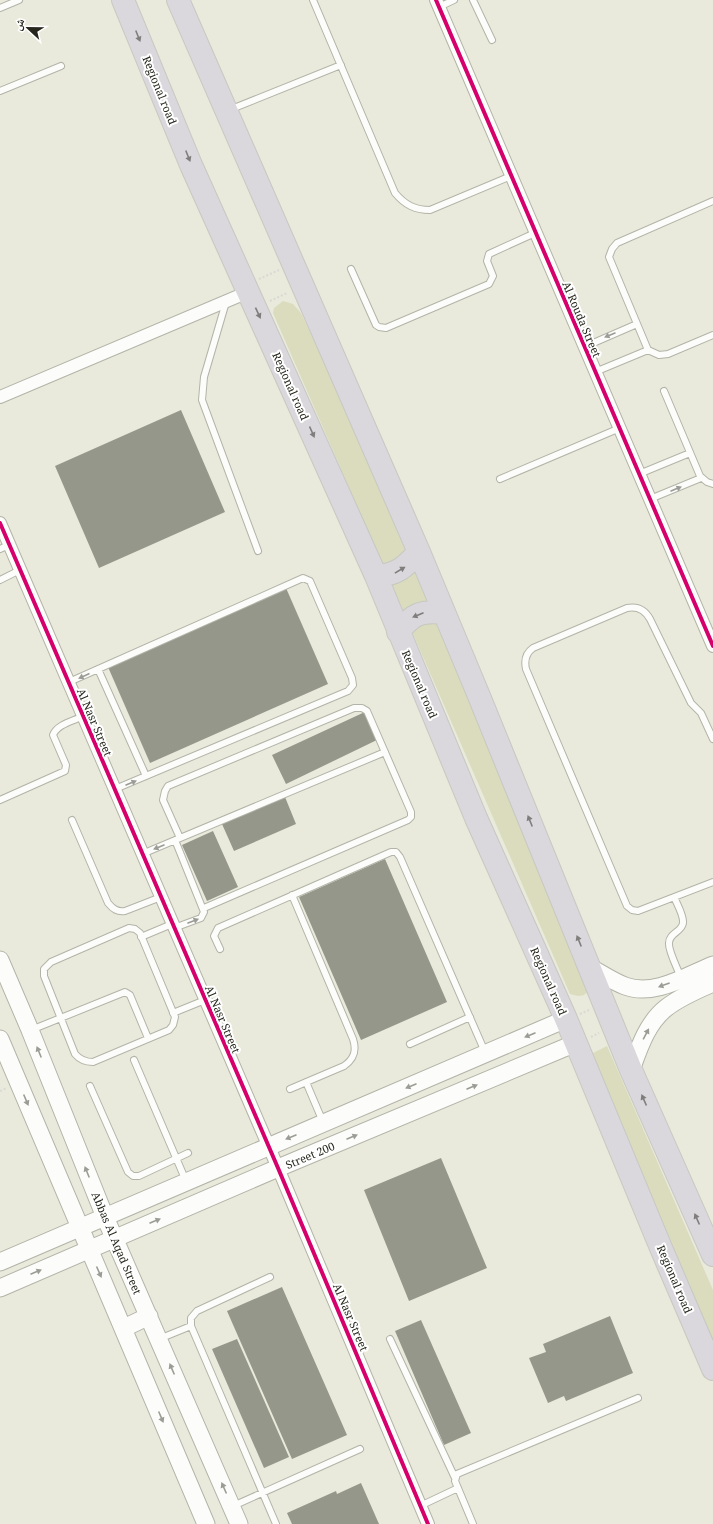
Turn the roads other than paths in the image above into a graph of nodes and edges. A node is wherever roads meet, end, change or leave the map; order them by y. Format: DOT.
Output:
graph roads {
  1 [pos="19,0"];
  2 [pos="123,0"];
  3 [pos="178,0"];
  4 [pos="313,0"];
  5 [pos="454,0"];
  6 [pos="473,0"];
  7 [pos="438,3"];
  8 [pos="0,8"];
  9 [pos="492,40"];
  10 [pos="341,65"];
  11 [pos="61,66"];
  12 [pos="0,91"];
  13 [pos="226,111"];
  14 [pos="511,176"];
  15 [pos="713,201"];
  16 [pos="535,233"];
  17 [pos="351,269"];
  18 [pos="250,295"];
  19 [pos="226,302"];
  20 [pos="637,324"];
  21 [pos="713,336"];
  22 [pos="584,347"];
  23 [pos="648,350"];
  24 [pos="595,372"];
  25 [pos="664,391"];
  26 [pos="0,397"];
  27 [pos="620,428"];
  28 [pos="690,454"];
  29 [pos="639,474"];
  30 [pos="701,478"];
  31 [pos="500,479"];
  32 [pos="713,484"];
  33 [pos="650,499"];
  34 [pos="0,523"];
  35 [pos="5,547"];
  36 [pos="258,551"];
  37 [pos="419,552"];
  38 [pos="20,570"];
  39 [pos="376,576"];
  40 [pos="0,580"];
  41 [pos="444,613"];
  42 [pos="398,632"];
  43 [pos="713,646"];
  44 [pos="98,669"];
  45 [pos="69,682"];
  46 [pos="83,716"];
  47 [pos="713,739"];
  48 [pos="385,752"];
  49 [pos="146,776"];
  50 [pos="115,789"];
  51 [pos="0,800"];
  52 [pos="72,820"];
  53 [pos="177,839"];
  54 [pos="142,854"];
  55 [pos="713,882"];
  56 [pos="292,895"];
  57 [pos="161,897"];
  58 [pos="674,897"];
  59 [pos="204,908"];
  60 [pos="173,926"];
  61 [pos="141,937"];
  62 [pos="220,949"];
  63 [pos="0,960"];
  64 [pos="713,965"];
  65 [pos="589,967"];
  66 [pos="682,978"];
  67 [pos="713,983"];
  68 [pos="205,1000"];
  69 [pos="173,1013"];
  70 [pos="470,1017"];
  71 [pos="60,1018"];
  72 [pos="566,1019"];
  73 [pos="30,1030"];
  74 [pos="148,1038"];
  75 [pos="0,1039"];
  76 [pos="576,1043"];
  77 [pos="410,1044"];
  78 [pos="486,1054"];
  79 [pos="134,1060"];
  80 [pos="631,1070"];
  81 [pos="306,1082"];
  82 [pos="90,1086"];
  83 [pos="290,1089"];
  84 [pos="324,1123"];
  85 [pos="268,1147"];
  86 [pos="188,1153"];
  87 [pos="176,1158"];
  88 [pos="278,1168"];
  89 [pos="187,1182"];
  90 [pos="106,1217"];
  91 [pos="80,1228"];
  92 [pos="115,1238"];
  93 [pos="89,1250"];
  94 [pos="713,1255"];
  95 [pos="0,1262"];
  96 [pos="270,1277"];
  97 [pos="0,1288"];
  98 [pos="149,1316"];
  99 [pos="190,1326"];
  100 [pos="124,1328"];
  101 [pos="159,1339"];
  102 [pos="390,1339"];
  103 [pos="713,1369"];
  104 [pos="638,1398"];
  105 [pos="360,1449"];
  106 [pos="455,1478"];
  107 [pos="458,1488"];
  108 [pos="263,1493"];
  109 [pos="420,1506"];
  110 [pos="232,1507"];
  111 [pos="206,1524"];
  112 [pos="239,1524"];
  113 [pos="276,1524"];
  114 [pos="428,1524"];
  115 [pos="473,1524"];
  1 -- 8 [label="lane"];
  2 -- 18 [label="highway, Regional road, one-way"];
  3 -- 13 [label="highway"];
  4 -- 10 [label="lane"];
  5 -- 7 [label="lane"];
  6 -- 9 [label="lane"];
  7 -- 14 [label="street, Al Rouda Street"];
  10 -- 13 [label="lane"];
  10 -- 14 [label="lane"];
  11 -- 12 [label="lane"];
  13 -- 37 [label="highway"];
  14 -- 16 [label="street, Al Rouda Street"];
  15 -- 20 [label="lane"];
  16 -- 17 [label="lane"];
  16 -- 22 [label="street, Al Rouda Street"];
  18 -- 19 [label="street"];
  18 -- 39 [label="highway, Regional road, one-way"];
  19 -- 26 [label="street"];
  19 -- 36 [label="lane"];
  20 -- 22 [label="lane, one-way"];
  20 -- 23 [label="lane"];
  21 -- 23 [label="lane"];
  22 -- 24 [label="street, Al Rouda Street"];
  23 -- 24 [label="lane"];
  24 -- 27 [label="street, Al Rouda Street"];
  25 -- 28 [label="lane"];
  27 -- 29 [label="street, Al Rouda Street"];
  27 -- 31 [label="lane"];
  28 -- 29 [label="lane"];
  28 -- 30 [label="lane"];
  29 -- 33 [label="street, Al Rouda Street"];
  30 -- 32 [label="lane"];
  33 -- 30 [label="lane, one-way"];
  33 -- 43 [label="street, Al Rouda Street"];
  34 -- 35 [label="street, Al Nasr Street"];
  35 -- 38 [label="street, Al Nasr Street"];
  39 -- 37 [label="highway, one-way"];
  37 -- 41 [label="highway"];
  38 -- 40 [label="lane"];
  38 -- 45 [label="street, Al Nasr Street"];
  39 -- 42 [label="highway, Regional road"];
  41 -- 42 [label="highway, one-way"];
  65 -- 41 [label="highway, one-way"];
  42 -- 72 [label="highway, Regional road"];
  44 -- 45 [label="lane, one-way"];
  44 -- 49 [label="lane"];
  44 -- 49 [label="lane"];
  45 -- 46 [label="street, Al Nasr Street"];
  46 -- 50 [label="street, Al Nasr Street"];
  46 -- 51 [label="lane"];
  47 -- 58 [label="lane"];
  48 -- 53 [label="lane"];
  48 -- 53 [label="lane"];
  48 -- 59 [label="lane"];
  50 -- 49 [label="lane, one-way"];
  50 -- 54 [label="street, Al Nasr Street"];
  52 -- 57 [label="lane"];
  53 -- 54 [label="lane, one-way"];
  53 -- 59 [label="lane"];
  54 -- 57 [label="street, Al Nasr Street"];
  55 -- 58 [label="lane"];
  56 -- 62 [label="lane"];
  56 -- 70 [label="lane"];
  56 -- 81 [label="lane"];
  57 -- 60 [label="street, Al Nasr Street"];
  58 -- 66 [label="lane"];
  60 -- 59 [label="lane, one-way"];
  60 -- 61 [label="lane"];
  60 -- 68 [label="street, Al Nasr Street"];
  61 -- 69 [label="lane"];
  61 -- 71 [label="lane"];
  63 -- 73 [label="street, Abbas Al Aqad Street"];
  64 -- 66 [label="street"];
  66 -- 65 [label="street, one-way"];
  65 -- 80 [label="highway"];
  80 -- 67 [label="street, one-way"];
  68 -- 69 [label="lane"];
  68 -- 85 [label="street, Al Nasr Street"];
  69 -- 74 [label="lane"];
  70 -- 77 [label="lane"];
  70 -- 78 [label="lane"];
  71 -- 73 [label="lane"];
  71 -- 74 [label="lane"];
  71 -- 74 [label="lane"];
  72 -- 76 [label="highway, Regional road"];
  72 -- 78 [label="street, one-way"];
  90 -- 73 [label="street, Abbas Al Aqad Street, one-way"];
  75 -- 91 [label="street, one-way"];
  88 -- 76 [label="street, Street 200, one-way"];
  76 -- 103 [label="highway, Regional road"];
  78 -- 84 [label="street, one-way"];
  79 -- 87 [label="lane"];
  94 -- 80 [label="highway, one-way"];
  81 -- 83 [label="lane"];
  81 -- 84 [label="lane"];
  82 -- 87 [label="lane"];
  84 -- 85 [label="street, one-way"];
  85 -- 88 [label="street, Al Nasr Street"];
  85 -- 89 [label="street"];
  86 -- 87 [label="lane"];
  87 -- 89 [label="lane"];
  92 -- 88 [label="street, Street 200, one-way"];
  88 -- 109 [label="street, Al Nasr Street"];
  89 -- 90 [label="street"];
  90 -- 91 [label="street"];
  90 -- 92 [label="street, Abbas Al Aqad Street"];
  91 -- 93 [label="street"];
  91 -- 95 [label="street"];
  92 -- 93 [label="street, Street 200"];
  92 -- 98 [label="street, Abbas Al Aqad Street"];
  97 -- 93 [label="street, Street 200, one-way"];
  93 -- 100 [label="street, one-way"];
  96 -- 99 [label="lane"];
  98 -- 100 [label="street"];
  98 -- 101 [label="street, Abbas Al Aqad Street"];
  99 -- 101 [label="lane"];
  99 -- 108 [label="lane"];
  100 -- 111 [label="street, one-way"];
  110 -- 101 [label="street, Abbas Al Aqad Street, one-way"];
  102 -- 106 [label="lane"];
  104 -- 106 [label="lane"];
  105 -- 108 [label="lane"];
  106 -- 107 [label="lane"];
  107 -- 109 [label="lane"];
  107 -- 115 [label="lane"];
  108 -- 110 [label="lane"];
  108 -- 113 [label="lane"];
  109 -- 114 [label="street, Al Nasr Street"];
  110 -- 112 [label="street, Abbas Al Aqad Street"];
}
